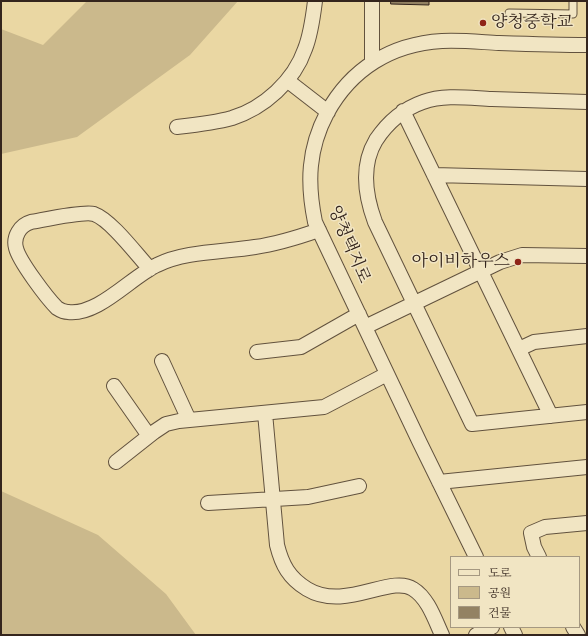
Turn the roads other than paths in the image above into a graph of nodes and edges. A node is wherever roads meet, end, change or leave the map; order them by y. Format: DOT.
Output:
graph roads {
  1 [pos="315,1"];
  2 [pos="372,1"];
  3 [pos="573,1"];
  4 [pos="509,13"];
  5 [pos="587,45"];
  6 [pos="372,62"];
  7 [pos="288,81"];
  8 [pos="587,102"];
  9 [pos="403,111"];
  10 [pos="328,112"];
  11 [pos="177,128"];
  12 [pos="434,175"];
  13 [pos="587,179"];
  14 [pos="319,230"];
  15 [pos="587,256"];
  16 [pos="150,269"];
  17 [pos="481,271"];
  18 [pos="414,303"];
  19 [pos="362,320"];
  20 [pos="587,336"];
  21 [pos="519,349"];
  22 [pos="257,352"];
  23 [pos="162,361"];
  24 [pos="387,374"];
  25 [pos="114,386"];
  26 [pos="587,412"];
  27 [pos="265,413"];
  28 [pos="551,416"];
  29 [pos="189,420"];
  30 [pos="149,436"];
  31 [pos="116,462"];
  32 [pos="587,467"];
  33 [pos="439,482"];
  34 [pos="359,486"];
  35 [pos="272,499"];
  36 [pos="208,503"];
  37 [pos="587,522"];
  38 [pos="476,556"];
  39 [pos="538,556"];
  40 [pos="490,628"];
  41 [pos="442,635"];
  42 [pos="476,635"];
  1 -- 7 [label="street"];
  2 -- 6 [label="street"];
  3 -- 4 [label="lane"];
  5 -- 6 [label="street, 양청택지로"];
  6 -- 10 [label="street, 양청택지로"];
  7 -- 10 [label="street"];
  7 -- 11 [label="street"];
  8 -- 9 [label="street"];
  9 -- 12 [label="street"];
  9 -- 18 [label="street"];
  10 -- 14 [label="street, 양청택지로"];
  12 -- 13 [label="street"];
  12 -- 17 [label="street"];
  14 -- 16 [label="street"];
  14 -- 19 [label="street, 양청택지로"];
  15 -- 17 [label="street"];
  16 -- 16 [label="street"];
  17 -- 18 [label="street"];
  17 -- 21 [label="street"];
  18 -- 19 [label="street"];
  18 -- 28 [label="street"];
  19 -- 22 [label="street"];
  19 -- 24 [label="street, 양청택지로"];
  20 -- 21 [label="street"];
  21 -- 28 [label="street"];
  23 -- 29 [label="street"];
  24 -- 27 [label="street"];
  24 -- 33 [label="street, 양청택지로"];
  25 -- 30 [label="street"];
  26 -- 28 [label="street"];
  27 -- 29 [label="street"];
  27 -- 35 [label="street"];
  29 -- 30 [label="street"];
  30 -- 31 [label="street"];
  32 -- 33 [label="street"];
  33 -- 38 [label="street, 양청택지로"];
  34 -- 35 [label="street"];
  35 -- 36 [label="street"];
  35 -- 41 [label="street"];
  37 -- 39 [label="street"];
  40 -- 42 [label="street"];
}
